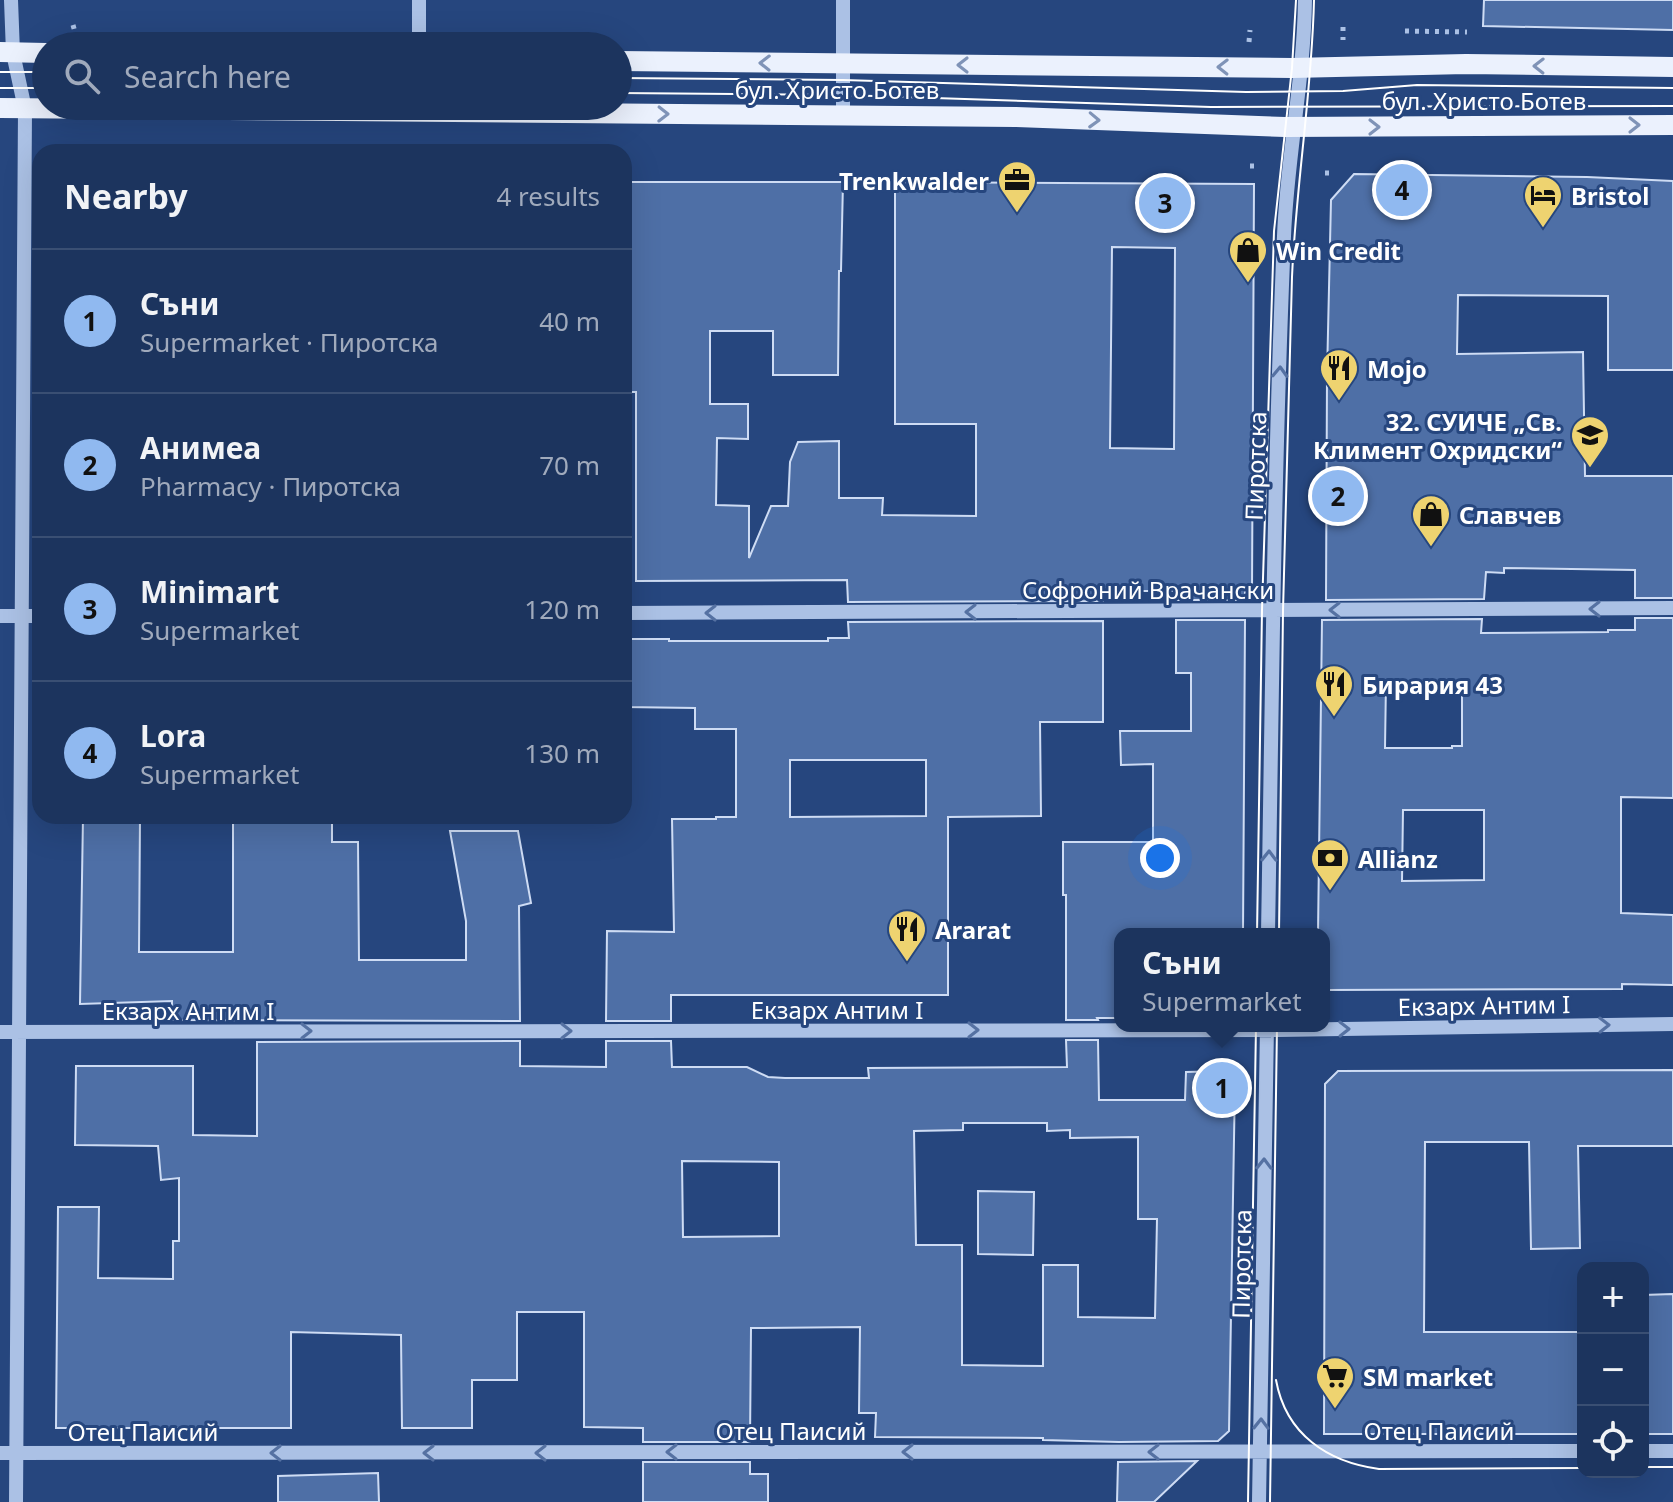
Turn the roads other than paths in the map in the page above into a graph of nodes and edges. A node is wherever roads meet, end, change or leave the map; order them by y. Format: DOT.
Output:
graph roads {
  1 [pos="11,0"];
  2 [pos="419,0"];
  3 [pos="843,0"];
  4 [pos="1305,0"];
  5 [pos="419,32"];
  6 [pos="6,52"];
  7 [pos="32,53"];
  8 [pos="632,61"];
  9 [pos="843,64"];
  10 [pos="1673,67"];
  11 [pos="1301,68"];
  12 [pos="0,108"];
  13 [pos="25,109"];
  14 [pos="32,109"];
  15 [pos="632,113"];
  16 [pos="843,115"];
  17 [pos="1673,125"];
  18 [pos="1296,127"];
  19 [pos="1673,608"];
  20 [pos="1273,610"];
  21 [pos="632,613"];
  22 [pos="0,616"];
  23 [pos="22,616"];
  24 [pos="32,616"];
  25 [pos="1268,928"];
  26 [pos="1673,1024"];
  27 [pos="1330,1027"];
  28 [pos="1114,1028"];
  29 [pos="19,1031"];
  30 [pos="0,1032"];
  31 [pos="1266,1032"];
  32 [pos="1260,1451"];
  33 [pos="1577,1451"];
  34 [pos="1649,1451"];
  35 [pos="1673,1451"];
  36 [pos="0,1453"];
  37 [pos="16,1454"];
  38 [pos="16,1502"];
  39 [pos="1259,1502"];
  1 -- 6 [label="street"];
  2 -- 5 [label="street"];
  3 -- 9 [label="street"];
  4 -- 11 [label="street, Пиротска"];
  6 -- 7 [label="main road"];
  6 -- 13 [label="street"];
  9 -- 8 [label="main road, бул. Христо Ботев, one-way"];
  11 -- 9 [label="main road, бул. Христо Ботев, one-way"];
  9 -- 16 [label="street"];
  10 -- 11 [label="main road, бул. Христо Ботев, one-way"];
  11 -- 18 [label="street, Пиротска"];
  12 -- 13 [label="main road, бул. Христо Ботев"];
  13 -- 14 [label="main road, бул. Христо Ботев, one-way"];
  13 -- 23 [label="street"];
  15 -- 16 [label="main road, бул. Христо Ботев, one-way"];
  16 -- 18 [label="main road, бул. Христо Ботев, one-way"];
  18 -- 17 [label="main road, бул. Христо Ботев, one-way"];
  20 -- 18 [label="street, Пиротска, one-way"];
  19 -- 20 [label="street, Софроний Врачански, one-way"];
  20 -- 21 [label="street, Софроний Врачански, one-way"];
  25 -- 20 [label="street, Пиротска, one-way"];
  22 -- 23 [label="street"];
  23 -- 24 [label="street"];
  23 -- 29 [label="street"];
  27 -- 26 [label="street, Екзарх Антим I, one-way"];
  29 -- 28 [label="street, Екзарх Антим I, one-way"];
  29 -- 30 [label="street, Екзарх Антим I"];
  29 -- 37 [label="street"];
  32 -- 31 [label="street, Пиротска, one-way"];
  32 -- 33 [label="street, Отец Паисий"];
  32 -- 37 [label="street, Отец Паисий, one-way"];
  32 -- 39 [label="street, Пиротска"];
  34 -- 35 [label="street"];
  36 -- 37 [label="street, Отец Паисий"];
  37 -- 38 [label="street"];
}
